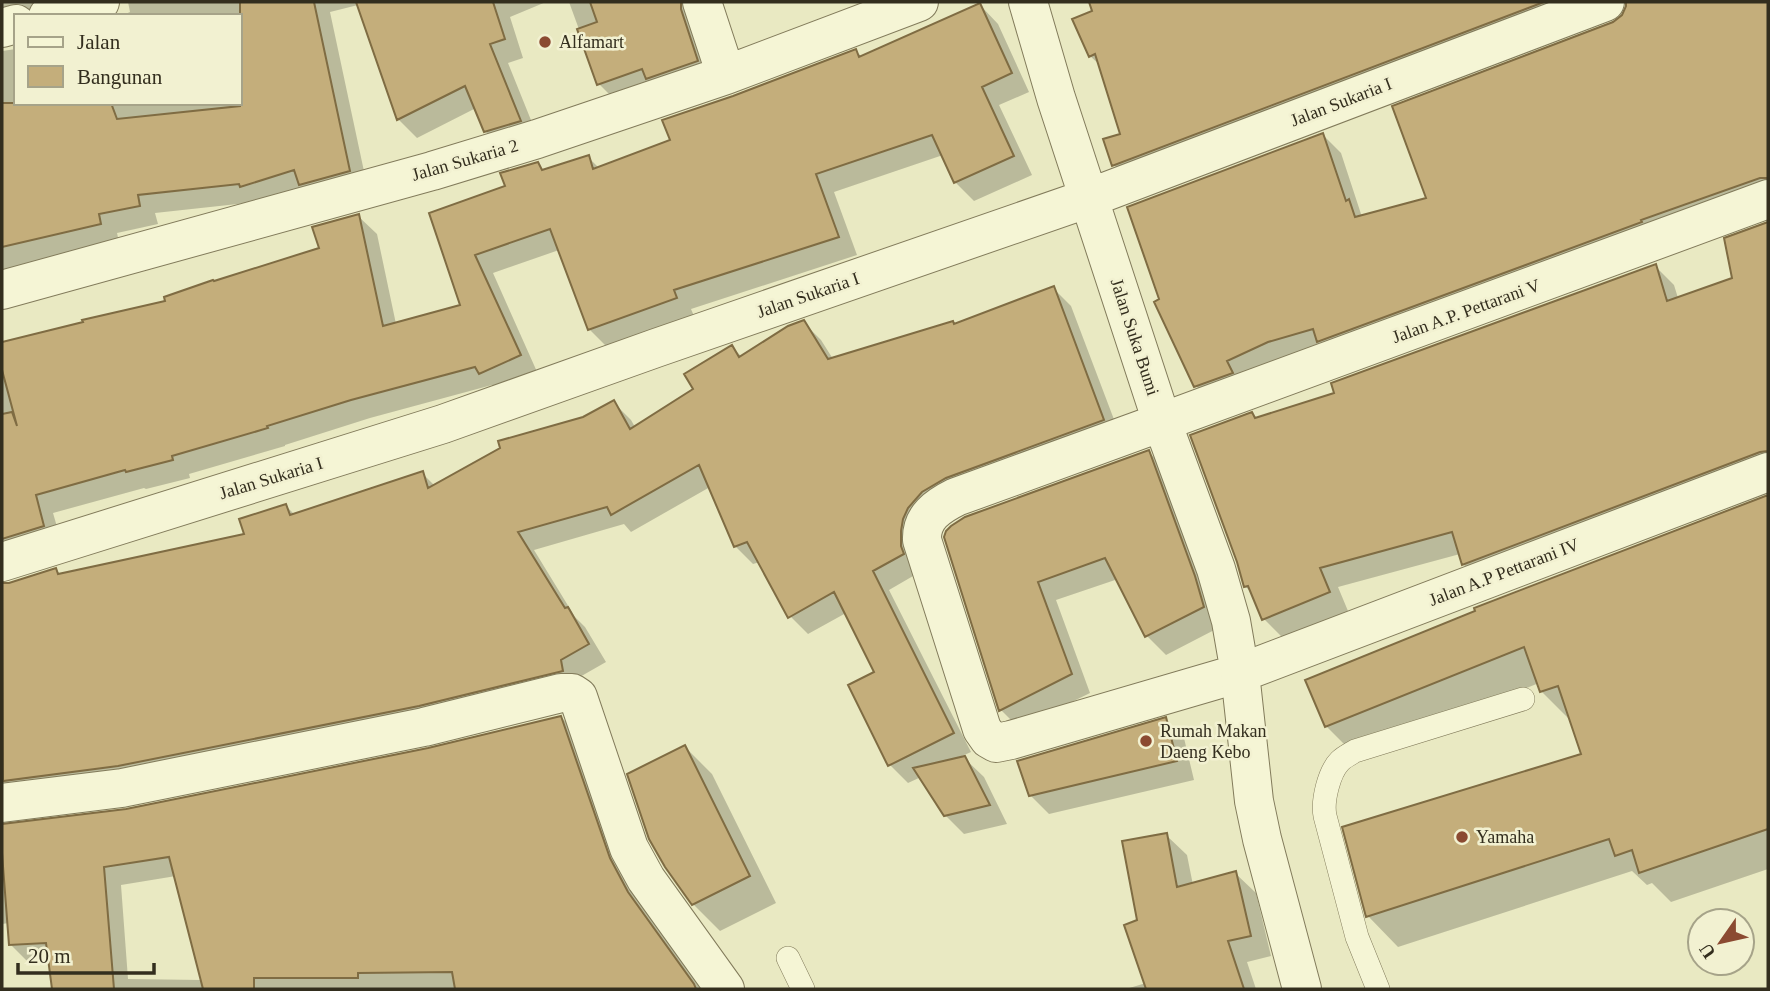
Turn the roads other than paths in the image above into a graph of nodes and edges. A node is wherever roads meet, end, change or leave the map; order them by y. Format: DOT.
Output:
graph roads {
  1 [pos="100,2"];
  2 [pos="702,2"];
  3 [pos="919,2"];
  4 [pos="1028,2"];
  5 [pos="1605,2"];
  6 [pos="55,14"];
  7 [pos="726,75"];
  8 [pos="1089,198"];
  9 [pos="1768,199"];
  10 [pos="2,290"];
  11 [pos="1163,422"];
  12 [pos="1768,472"];
  13 [pos="2,562"];
  14 [pos="1240,673"];
  15 [pos="1523,699"];
  16 [pos="2,803"];
  17 [pos="788,958"];
  18 [pos="725,989"];
  19 [pos="803,989"];
  20 [pos="1302,989"];
  21 [pos="1378,989"];
  1 -- 6 [label="street"];
  2 -- 7 [label="street"];
  3 -- 7 [label="street, Jalan Sukaria 2"];
  4 -- 8 [label="street, Jalan Suka Bumi"];
  5 -- 8 [label="street, Jalan Sukaria I"];
  7 -- 10 [label="street, Jalan Sukaria 2"];
  8 -- 11 [label="street, Jalan Suka Bumi"];
  8 -- 13 [label="street, Jalan Sukaria I"];
  9 -- 11 [label="street, Jalan A.P. Pettarani V"];
  11 -- 14 [label="street, Jalan Suka Bumi"];
  11 -- 14 [label="street, Jalan A.P. Pettarani V"];
  12 -- 14 [label="street, Jalan A.P Pettarani IV"];
  14 -- 20 [label="street, Jalan Suka Bumi"];
  15 -- 21 [label="lane"];
  16 -- 18 [label="street"];
  17 -- 19 [label="lane"];
}
